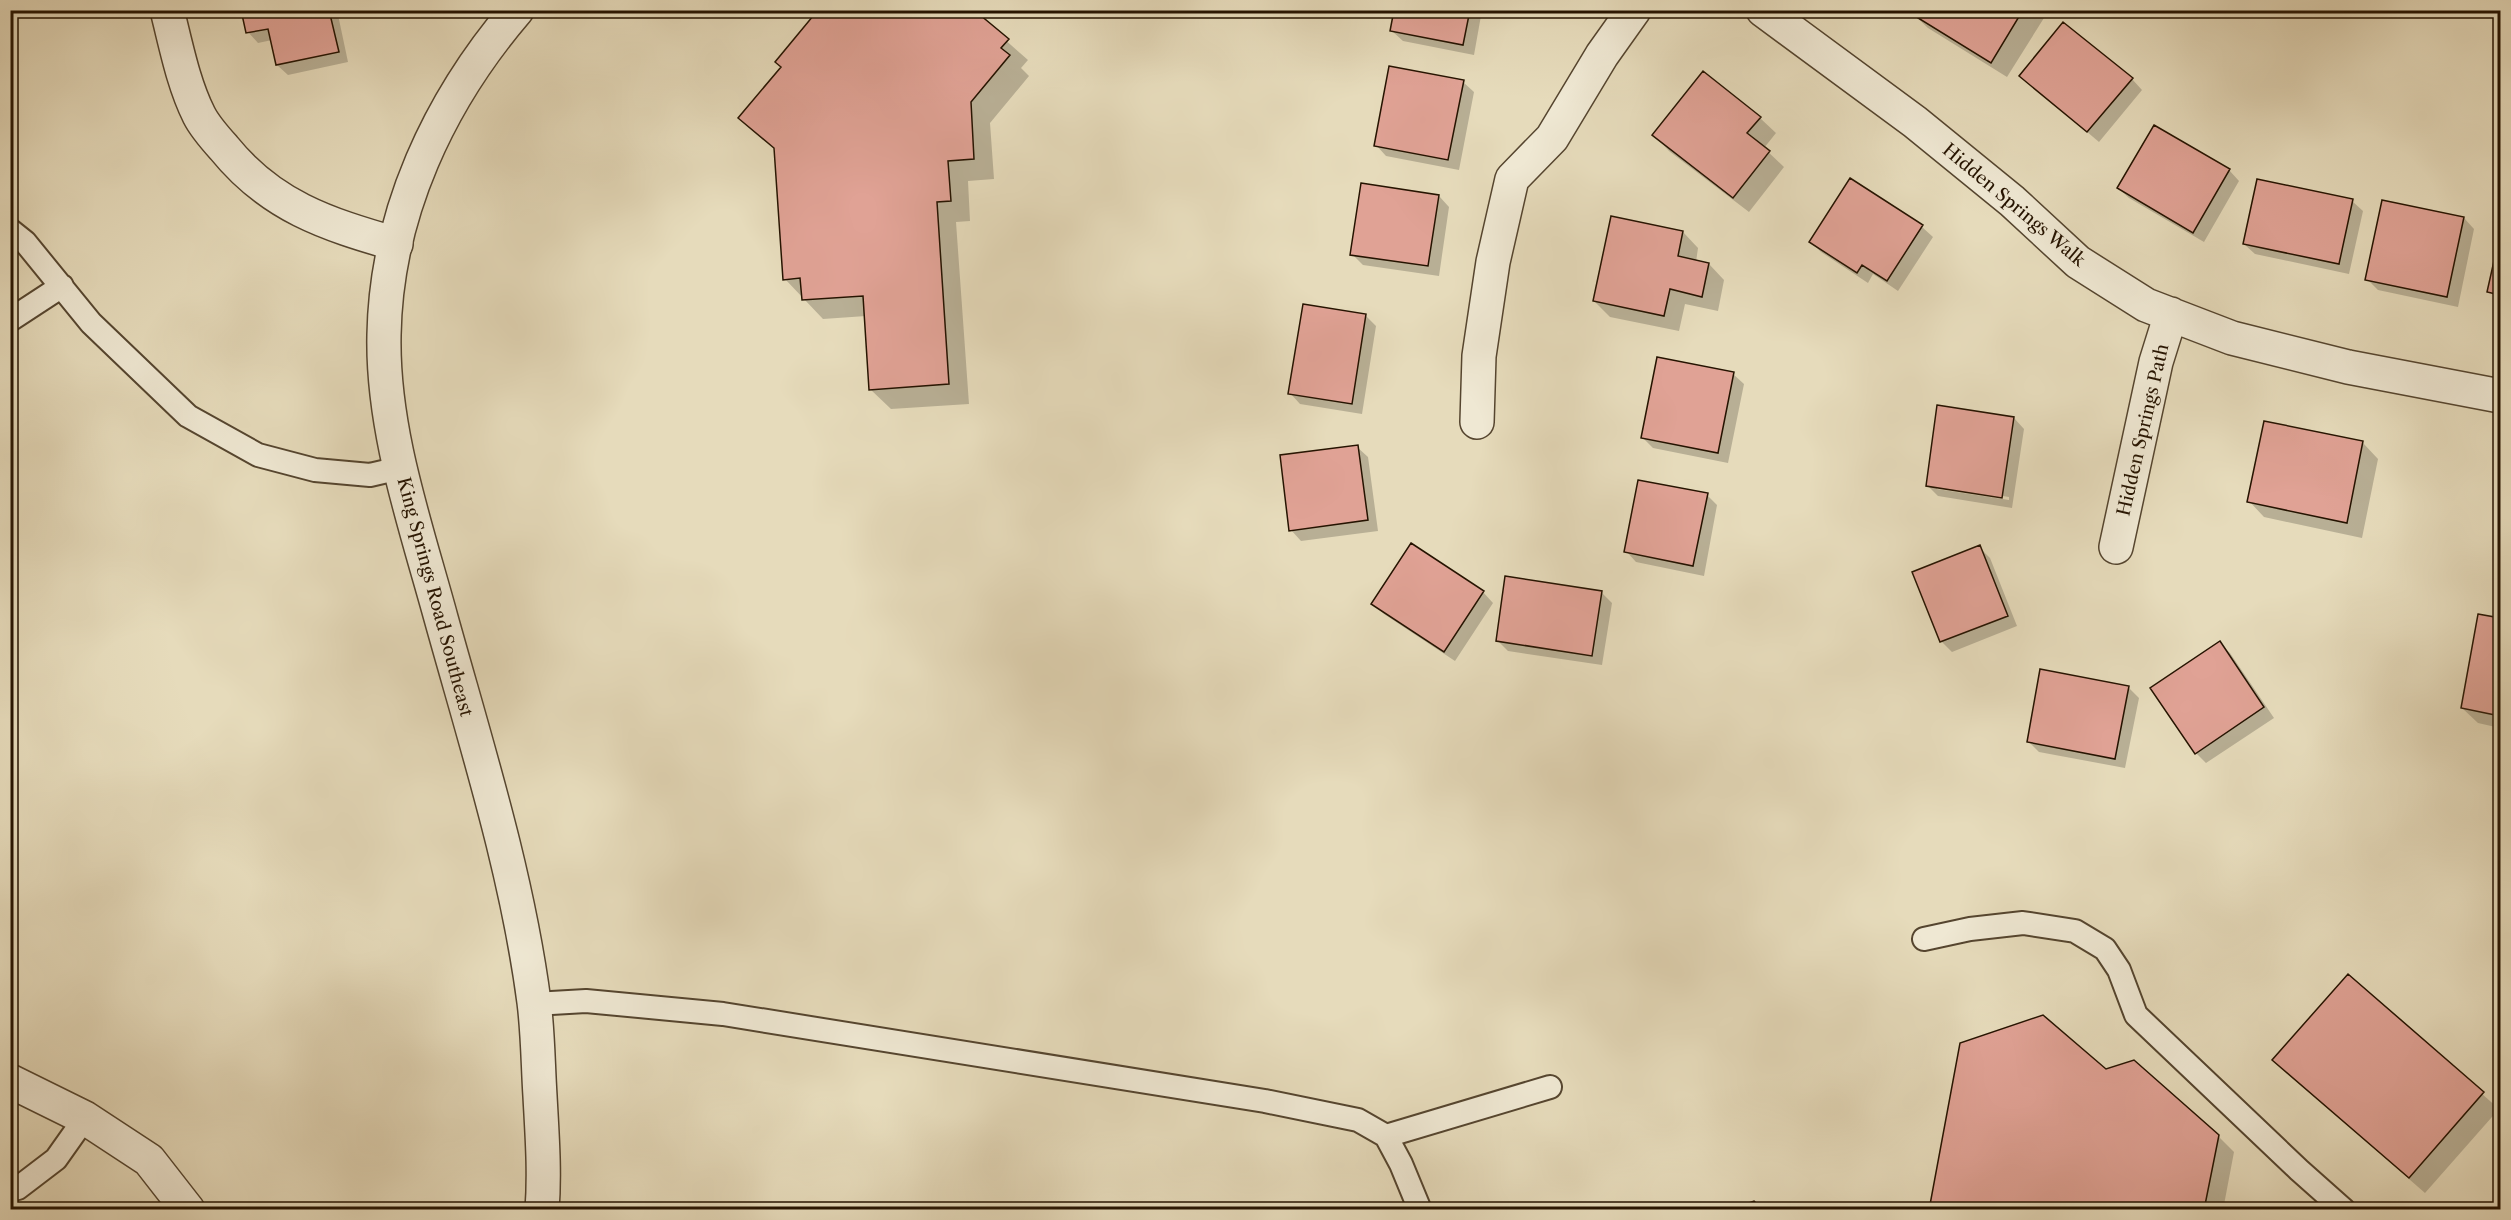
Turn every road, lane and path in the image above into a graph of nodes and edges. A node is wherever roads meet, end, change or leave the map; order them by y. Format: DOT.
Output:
graph roads {
  1 [pos="167,10"];
  2 [pos="517,10"];
  3 [pos="1634,10"];
  4 [pos="1763,10"];
  5 [pos="10,230"];
  6 [pos="396,244"];
  7 [pos="62,286"];
  8 [pos="2171,314"];
  9 [pos="10,320"];
  10 [pos="2500,396"];
  11 [pos="1477,422"];
  12 [pos="400,468"];
  13 [pos="2116,547"];
  14 [pos="1924,939"];
  15 [pos="534,1004"];
  16 [pos="10,1081"];
  17 [pos="1550,1087"];
  18 [pos="85,1118"];
  19 [pos="1386,1136"];
  20 [pos="10,1190"];
  21 [pos="188,1209"];
  22 [pos="542,1209"];
  23 [pos="1420,1209"];
  24 [pos="2344,1209"];
  1 -- 6 [label="street"];
  2 -- 6 [label="street, King Springs Road Southeast"];
  3 -- 11 [label="street"];
  4 -- 8 [label="street, Hidden Springs Walk"];
  5 -- 7 [label="lane"];
  6 -- 12 [label="street, King Springs Road Southeast"];
  7 -- 9 [label="lane"];
  7 -- 12 [label="lane"];
  8 -- 10 [label="street, Hidden Springs Walk"];
  8 -- 13 [label="street, Hidden Springs Path"];
  12 -- 15 [label="street, King Springs Road Southeast"];
  14 -- 24 [label="lane"];
  15 -- 19 [label="lane"];
  15 -- 22 [label="street, King Springs Road Southeast"];
  16 -- 18 [label="street"];
  17 -- 19 [label="lane"];
  18 -- 20 [label="lane"];
  18 -- 21 [label="street"];
  19 -- 23 [label="lane"];
}
